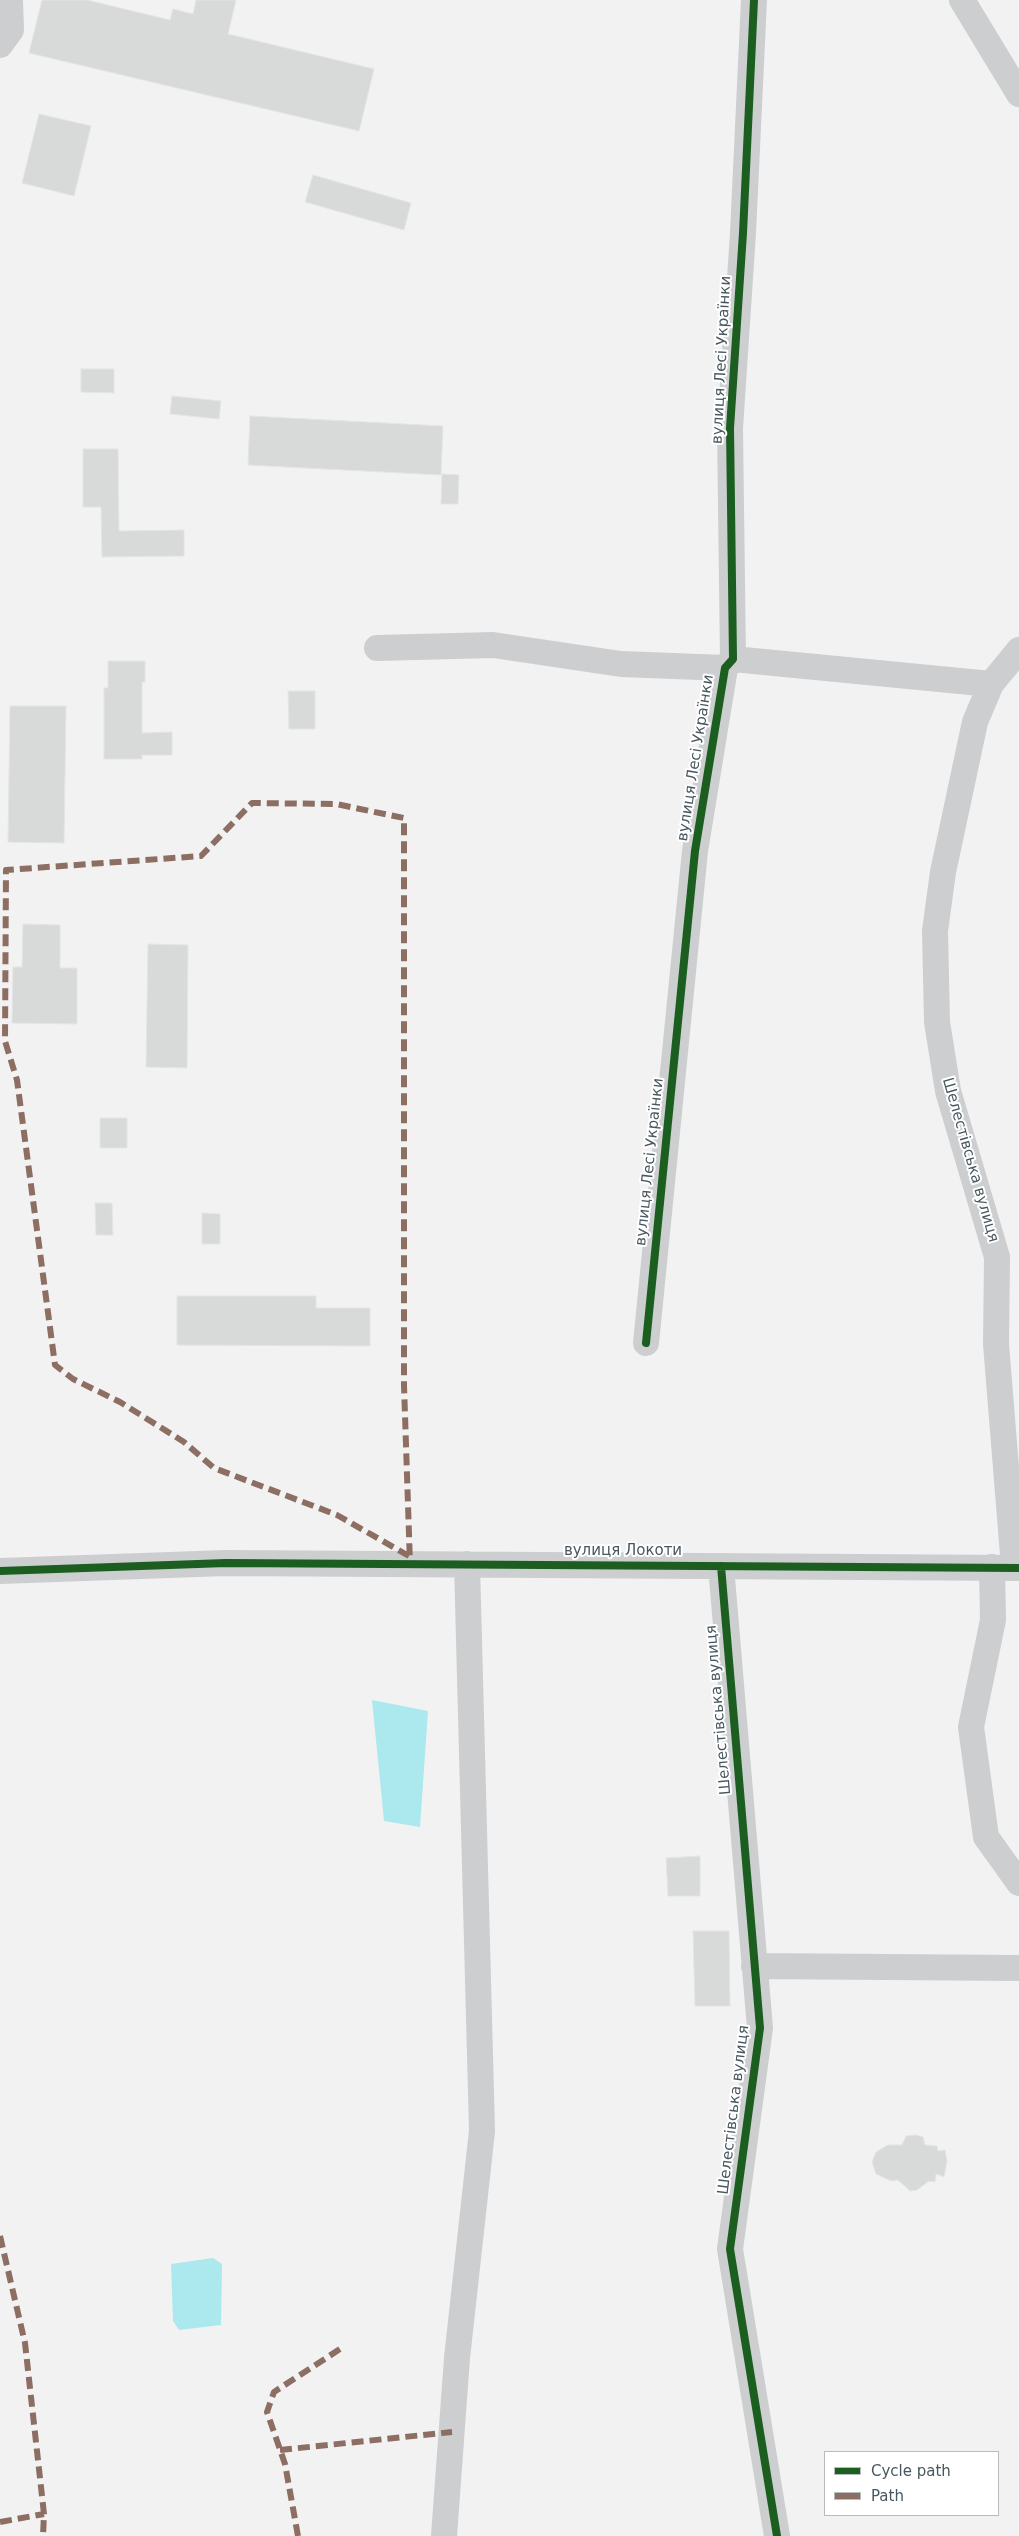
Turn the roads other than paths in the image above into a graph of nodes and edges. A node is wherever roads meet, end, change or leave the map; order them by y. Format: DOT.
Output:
graph roads {
  1 [pos="10,0"];
  2 [pos="754,0"];
  3 [pos="962,0"];
  4 [pos="0,44"];
  5 [pos="1019,94"];
  6 [pos="377,648"];
  7 [pos="1019,650"];
  8 [pos="729,664"];
  9 [pos="991,684"];
  10 [pos="646,1343"];
  11 [pos="467,1564"];
  12 [pos="721,1566"];
  13 [pos="1008,1567"];
  14 [pos="0,1571"];
  15 [pos="1019,1883"];
  16 [pos="754,1966"];
  17 [pos="1019,1968"];
  18 [pos="444,2536"];
  19 [pos="778,2536"];
  1 -- 4 [label="street"];
  2 -- 8 [label="street, вулиця Лесі Українки"];
  3 -- 5 [label="street"];
  6 -- 8 [label="street"];
  7 -- 9 [label="street, Шелестівська вулиця"];
  8 -- 9 [label="street"];
  8 -- 10 [label="street, вулиця Лесі Українки"];
  9 -- 13 [label="street, Шелестівська вулиця"];
  11 -- 12 [label="street, вулиця Локоти"];
  11 -- 14 [label="street, вулиця Локоти"];
  11 -- 18 [label="street"];
  12 -- 13 [label="street, вулиця Локоти"];
  12 -- 16 [label="street, Шелестівська вулиця"];
  13 -- 15 [label="street, Шелестівська вулиця"];
  16 -- 17 [label="street"];
  16 -- 19 [label="street, Шелестівська вулиця"];
}
